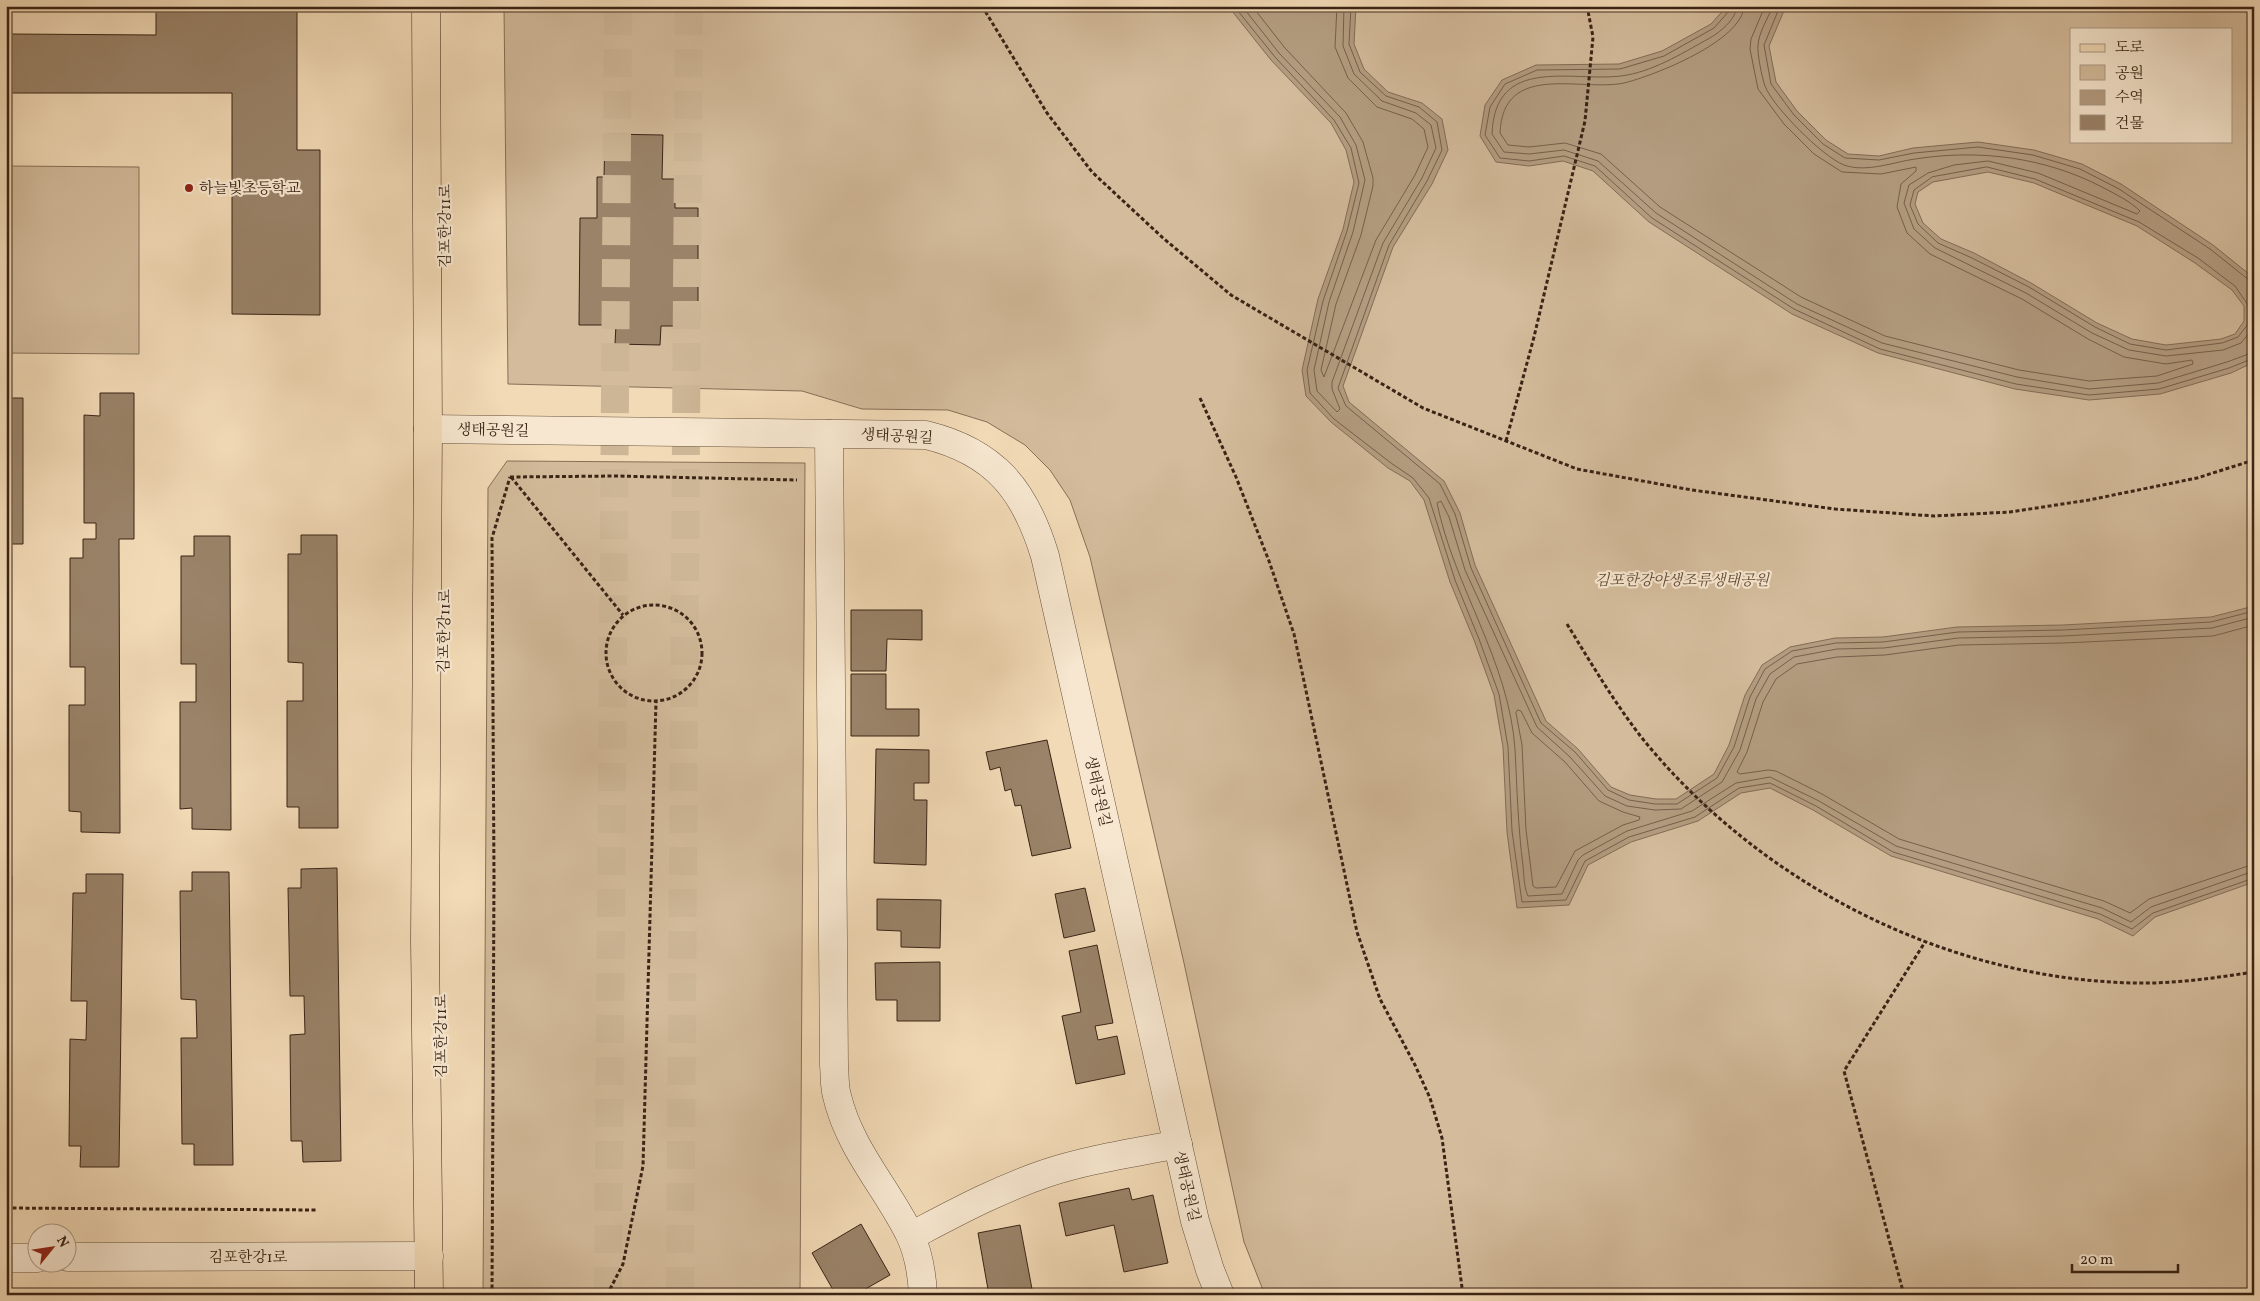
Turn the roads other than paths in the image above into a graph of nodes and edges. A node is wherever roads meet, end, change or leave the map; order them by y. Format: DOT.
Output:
graph roads {
  1 [pos="426,6"];
  2 [pos="444,6"];
  3 [pos="437,430"];
  4 [pos="828,434"];
  5 [pos="1178,1144"];
  6 [pos="911,1236"];
  7 [pos="429,1256"];
  8 [pos="6,1258"];
  9 [pos="28,1258"];
  10 [pos="78,1258"];
  11 [pos="429,1295"];
  12 [pos="924,1295"];
  13 [pos="1220,1295"];
  1 -- 3 [label="main road, 김포한강11로"];
  2 -- 3 [label="main road, 김포한강11로"];
  3 -- 4 [label="street, 생태공원길"];
  3 -- 7 [label="main road, 김포한강11로"];
  4 -- 5 [label="street, 생태공원길"];
  4 -- 6 [label="street"];
  5 -- 6 [label="street"];
  5 -- 13 [label="street, 생태공원길"];
  6 -- 12 [label="street"];
  7 -- 10 [label="street, 김포한강1로"];
  7 -- 11 [label="main road, 김포한강11로"];
  8 -- 9 [label="street"];
}
